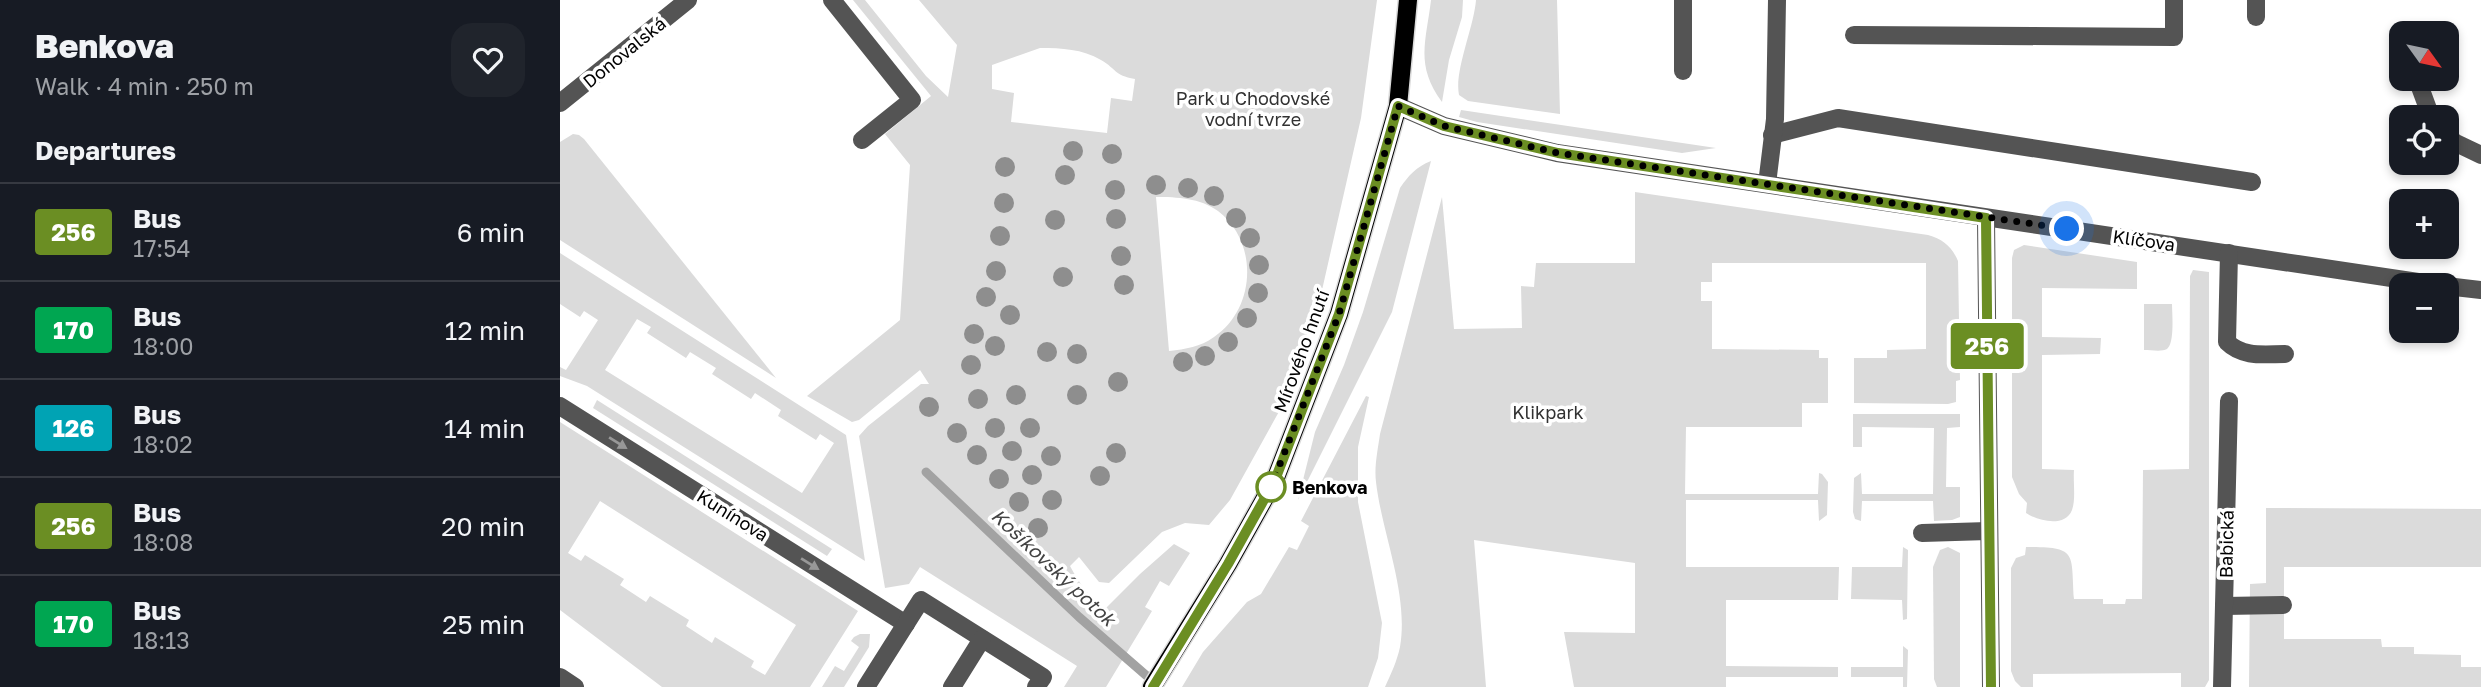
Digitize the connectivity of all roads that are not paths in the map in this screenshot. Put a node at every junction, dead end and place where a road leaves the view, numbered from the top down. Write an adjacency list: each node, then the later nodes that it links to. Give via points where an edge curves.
1 (688, 0): 9 (street, Donovalská)
2 (832, 0): 12 (street, via 912,100)
3 (1408, 0): 10 (main road, Mírového hnutí)
4 (1683, 0): 8 (street)
5 (1777, 0): 11 (street)
6 (2174, 0): 7 (street, via 2174,37)
7 (1854, 35)
8 (1683, 71)
9 (560, 103)
10 (1398, 106): 16 (street, Klíčova, via 1444,126 1558,153); 36 (main road, Mírového hnutí, via 1339,314 1275,480)
11 (1772, 135): 15 (street, via 1838,118); 16 (street)
12 (862, 140)
13 (2459, 144): 14 (street)
14 (2481, 155)
15 (2252, 182)
16 (1768, 184): 17 (street, Klíčova)
17 (1986, 218): 18 (street, Klíčova); 25 (street)
18 (2229, 253): 19 (street, Klíčova); 22 (street, via 2227,342 2245,353)
19 (2389, 277)
20 (2459, 287): 21 (street)
21 (2481, 290)
22 (2285, 354)
23 (2230, 401): 28 (street, Babická)
24 (560, 406): 29 (street, Kunínova, one-way to 29)
25 (1988, 531): 26 (street); 37 (street)
26 (1922, 533)
27 (2283, 605): 28 (street)
28 (2224, 606): 38 (street, Babická)
29 (906, 624): 30 (street, via 921,600); 33 (street)
30 (982, 639): 34 (street); 35 (street, via 1043,677)
31 (560, 677): 32 (street)
32 (575, 687)
33 (866, 687)
34 (952, 687)
35 (1036, 687)
36 (1153, 687)
37 (1991, 687)
38 (2222, 687)

